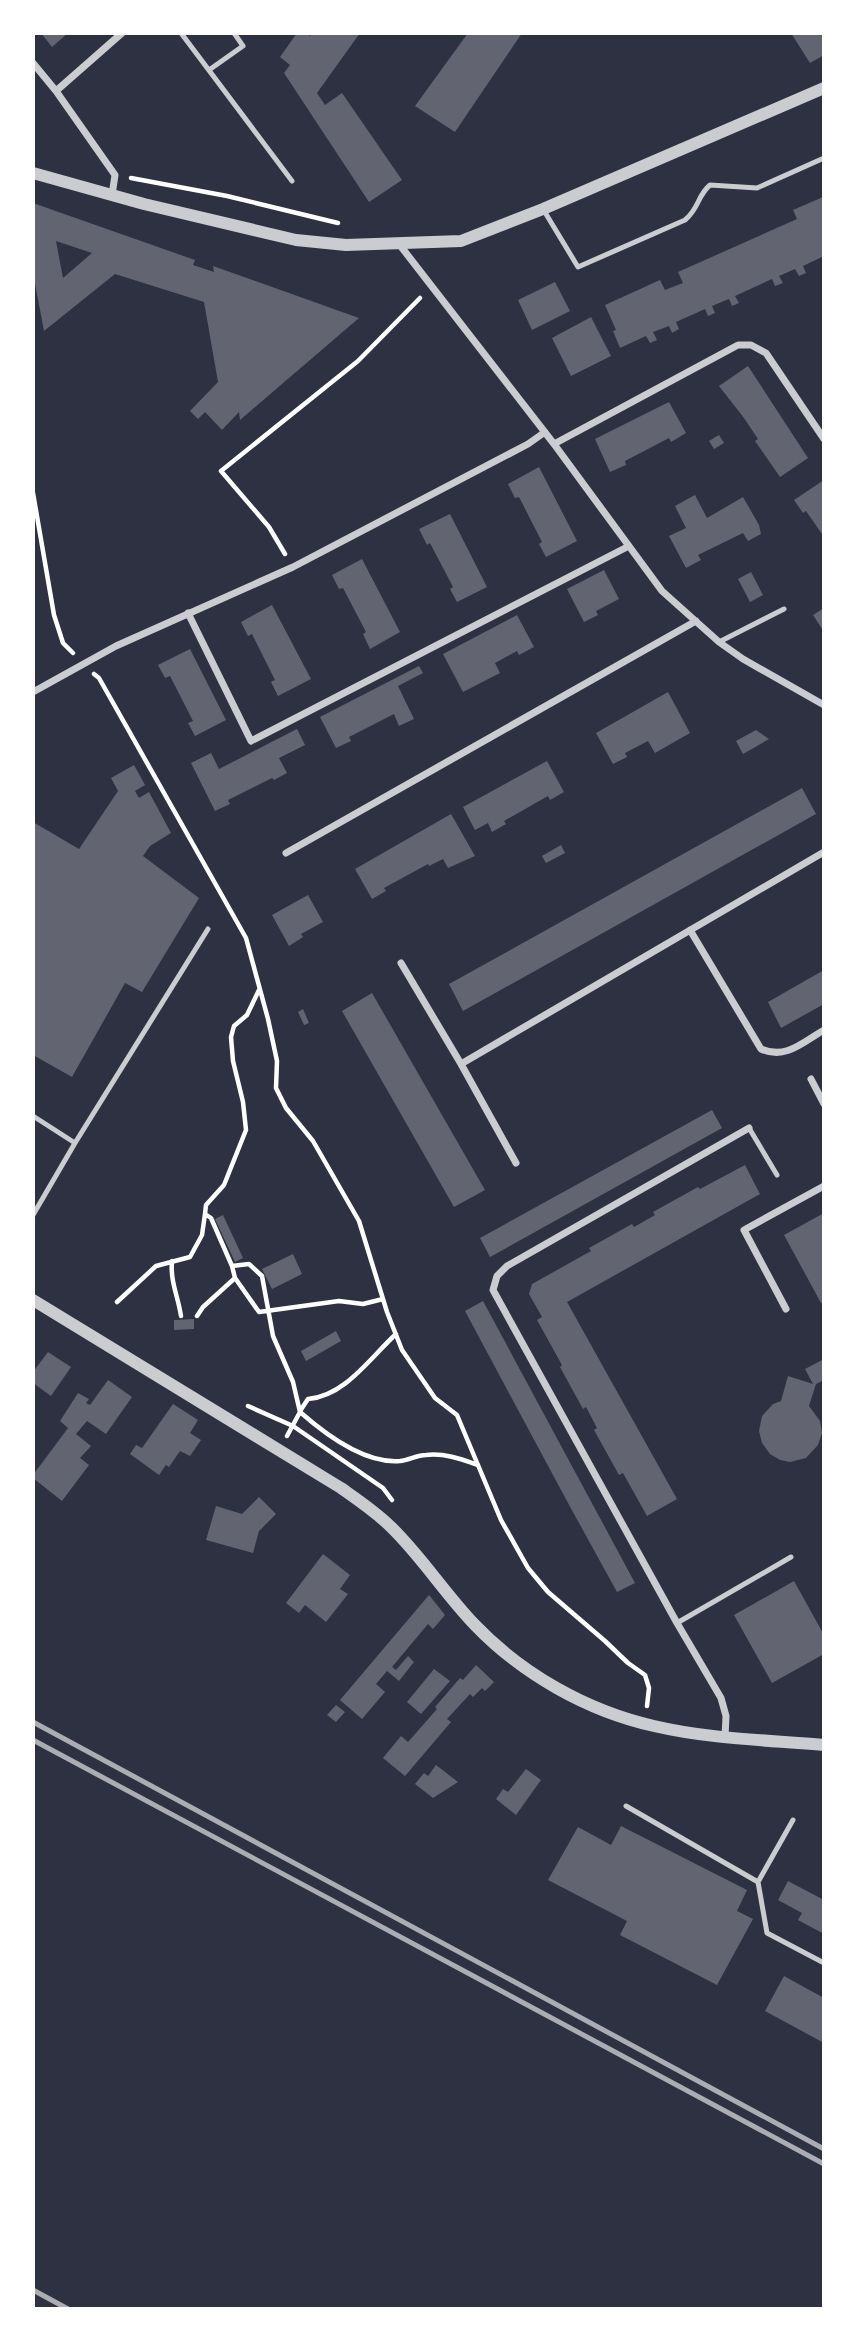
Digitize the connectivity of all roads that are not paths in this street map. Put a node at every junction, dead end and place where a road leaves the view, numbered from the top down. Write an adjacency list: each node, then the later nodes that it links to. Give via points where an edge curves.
1 (122, 33): 7 (street)
2 (181, 33): 5 (lane)
3 (234, 33): 5 (lane, via 243,46)
4 (33, 63): 7 (street)
5 (209, 70): 10 (lane)
6 (824, 88): 12 (street)
7 (56, 90): 11 (street, via 115,175)
8 (824, 158): 12 (lane, via 757,188 710,185 685,220 578,267)
9 (33, 173): 11 (street)
10 (292, 181)
11 (112, 195): 13 (street, via 296,240)
12 (543, 209): 13 (street, via 461,241)
13 (399, 244): 14 (street)
14 (545, 432): 16 (street); 19 (street, via 293,567)
15 (824, 439): 16 (street, via 766,353 751,345 738,345)
16 (554, 444): 17 (street)
17 (629, 545): 19 (street, via 251,741); 20 (street, via 662,591)
18 (784, 609): 21 (lane)
19 (188, 613): 22 (street)
20 (696, 621): 21 (street); 25 (street)
21 (719, 642): 23 (street)
22 (33, 692)
23 (824, 705)
24 (824, 852): 27 (street)
25 (286, 853)
26 (208, 929): 35 (lane)
27 (690, 930): 29 (street, via 761,1049 783,1054); 30 (street)
28 (401, 963): 30 (street)
29 (824, 1030)
30 (461, 1064): 36 (street)
31 (810, 1079): 32 (street)
32 (824, 1104)
33 (33, 1116): 35 (lane)
34 (749, 1128): 37 (lane); 43 (street, via 507,1266 497,1276 493,1290)
35 (75, 1143): 39 (lane)
36 (516, 1163)
37 (777, 1175)
38 (824, 1186): 41 (street, via 744,1230)
39 (33, 1215)
40 (33, 1300): 44 (street, via 341,1488 391,1528 475,1625 556,1688 603,1711 653,1726)
41 (786, 1308)
42 (791, 1557): 43 (lane)
43 (677, 1623): 44 (street, via 721,1698)
44 (725, 1737): 45 (street)
45 (824, 1745)
46 (626, 1806): 48 (lane)
47 (793, 1821): 48 (lane)
48 (758, 1882): 49 (lane, via 767,1933)
49 (824, 1963)

